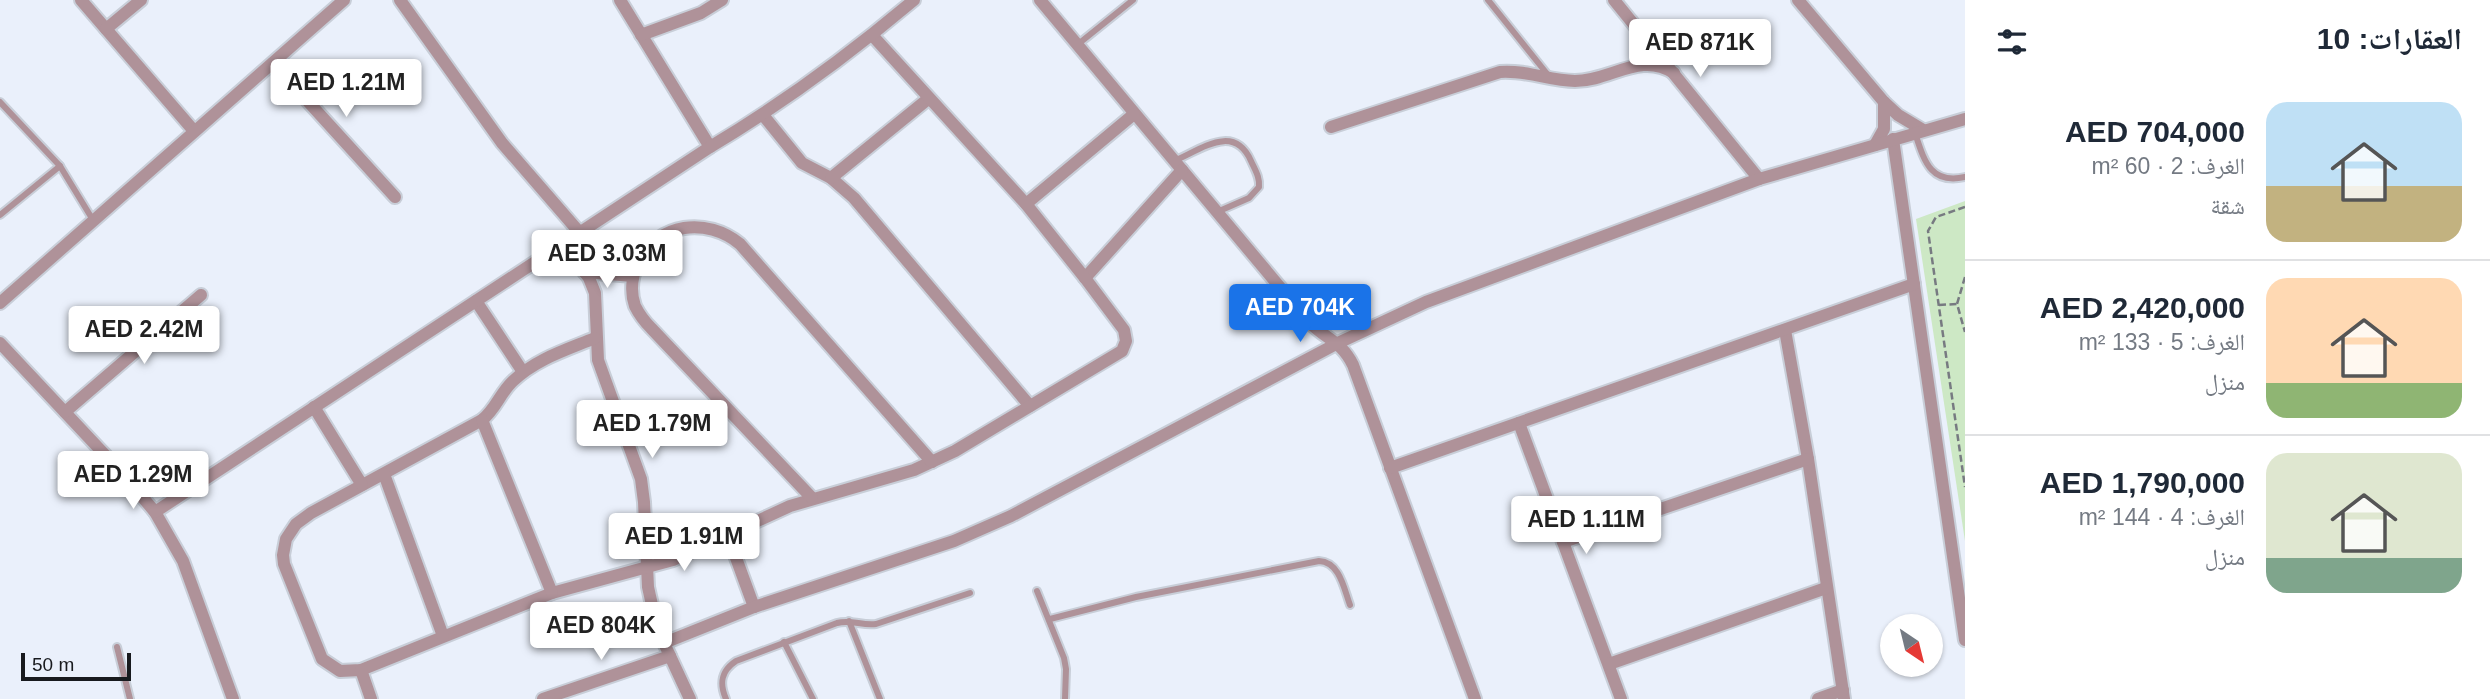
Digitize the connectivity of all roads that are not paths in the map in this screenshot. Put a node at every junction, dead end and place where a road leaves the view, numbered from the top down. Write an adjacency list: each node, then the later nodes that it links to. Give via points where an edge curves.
1 (81, 0): 13 (street)
2 (141, 0): 13 (street)
3 (344, 0): 17 (street)
4 (400, 0): 42 (street, via 502,143)
5 (620, 0): 14 (street)
6 (722, 0): 14 (street, via 701,13)
7 (914, 0): 15 (street)
8 (1040, 0): 16 (street)
9 (1133, 0): 16 (lane)
10 (1488, 0): 19 (lane)
11 (1614, 0): 18 (street)
12 (1798, 0): 22 (street)
13 (106, 29): 27 (street)
14 (641, 35): 31 (street)
15 (872, 35): 20 (street); 24 (street)
16 (1077, 45): 23 (street)
17 (272, 63): 27 (street); 37 (street)
18 (1674, 73): 19 (street, via 1645,64 1585,81); 36 (street)
19 (1550, 77): 26 (street, via 1513,71 1488,75)
20 (928, 99): 35 (street); 38 (street)
21 (0, 102): 33 (lane)
22 (1884, 102): 28 (street); 30 (street, via 1884,129)
23 (1134, 114): 32 (street); 38 (street)
24 (763, 115): 31 (street); 35 (street, via 796,157)
25 (1965, 120): 28 (street)
26 (1331, 127)
27 (194, 131): 41 (street)
28 (1919, 132): 29 (street); 34 (lane, via 1923,158 1933,171 1947,178)
29 (1894, 139): 30 (street); 47 (street)
30 (1875, 145): 36 (street)
31 (710, 147): 42 (street)
32 (1178, 165): 39 (street); 39 (lane, via 1223,141 1244,147 1259,177 1259,187 1249,198); 46 (street)
33 (60, 166): 40 (lane); 41 (lane)
34 (1965, 177)
35 (831, 178): 56 (street, via 854,198)
36 (1759, 180): 53 (street, via 1426,302)
37 (395, 197)
38 (1026, 204): 46 (street)
39 (1217, 212): 53 (street, via 1310,322)
40 (0, 215)
41 (93, 220): 50 (street)
42 (580, 233): 43 (street)
43 (564, 244): 44 (street); 49 (street)
44 (584, 272): 45 (street); 52 (street, via 596,301)
45 (633, 276): 62 (street, via 646,250 674,230 709,227 730,237); 66 (street, via 635,306 645,321)
46 (1085, 278): 56 (street, via 1122,325 1125,346)
47 (1914, 284): 51 (street); 80 (street)
48 (201, 295): 58 (street)
49 (476, 301): 55 (street); 57 (street)
50 (0, 303)
51 (1785, 330): 60 (street); 61 (street)
52 (595, 338): 55 (street); 70 (street, via 601,371 640,479)
53 (1338, 342): 63 (street, via 1353,365); 76 (street, via 1011,516 954,541)
54 (0, 343): 58 (street)
55 (523, 373): 59 (street)
56 (1030, 406): 62 (street)
57 (314, 407): 65 (street); 67 (street)
58 (65, 412): 67 (street)
59 (482, 420): 64 (street); 73 (street)
60 (1519, 423): 63 (street); 69 (street)
61 (1808, 459): 69 (street); 71 (street)
62 (932, 463): 66 (street, via 888,480)
63 (1390, 468): 97 (street)
64 (384, 474): 65 (street); 79 (street)
65 (362, 485): 86 (street, via 296,524 286,538 283,555 322,659 340,671)
66 (812, 498): 68 (street)
67 (155, 512): 89 (street, via 183,561)
68 (728, 536): 70 (street); 76 (street)
69 (1563, 542): 85 (street)
70 (647, 568): 73 (street); 82 (street)
71 (1826, 588): 85 (street); 87 (street)
72 (1037, 591): 77 (lane)
73 (552, 593): 79 (street)
74 (970, 593): 78 (lane, via 876,624)
75 (1350, 606): 77 (lane, via 1335,568 1319,561)
76 (754, 607): 82 (street)
77 (1050, 619): 96 (lane, via 1064,658)
78 (849, 621): 81 (lane); 95 (lane)
79 (443, 636): 86 (street)
80 (1965, 640)
81 (784, 642): 93 (lane, via 731,664 721,684); 94 (lane)
82 (663, 643): 84 (street)
83 (117, 647): 88 (lane)
84 (670, 656): 91 (street); 92 (street)
85 (1609, 664): 98 (street)
86 (361, 670): 90 (street)
87 (1843, 694): 99 (street)
88 (130, 699)
89 (233, 699)
90 (371, 699)
91 (543, 699)
92 (690, 699)
93 (726, 699)
94 (813, 699)
95 (880, 699)
96 (1065, 699)
97 (1475, 699)
98 (1622, 699)
99 (1818, 699)

